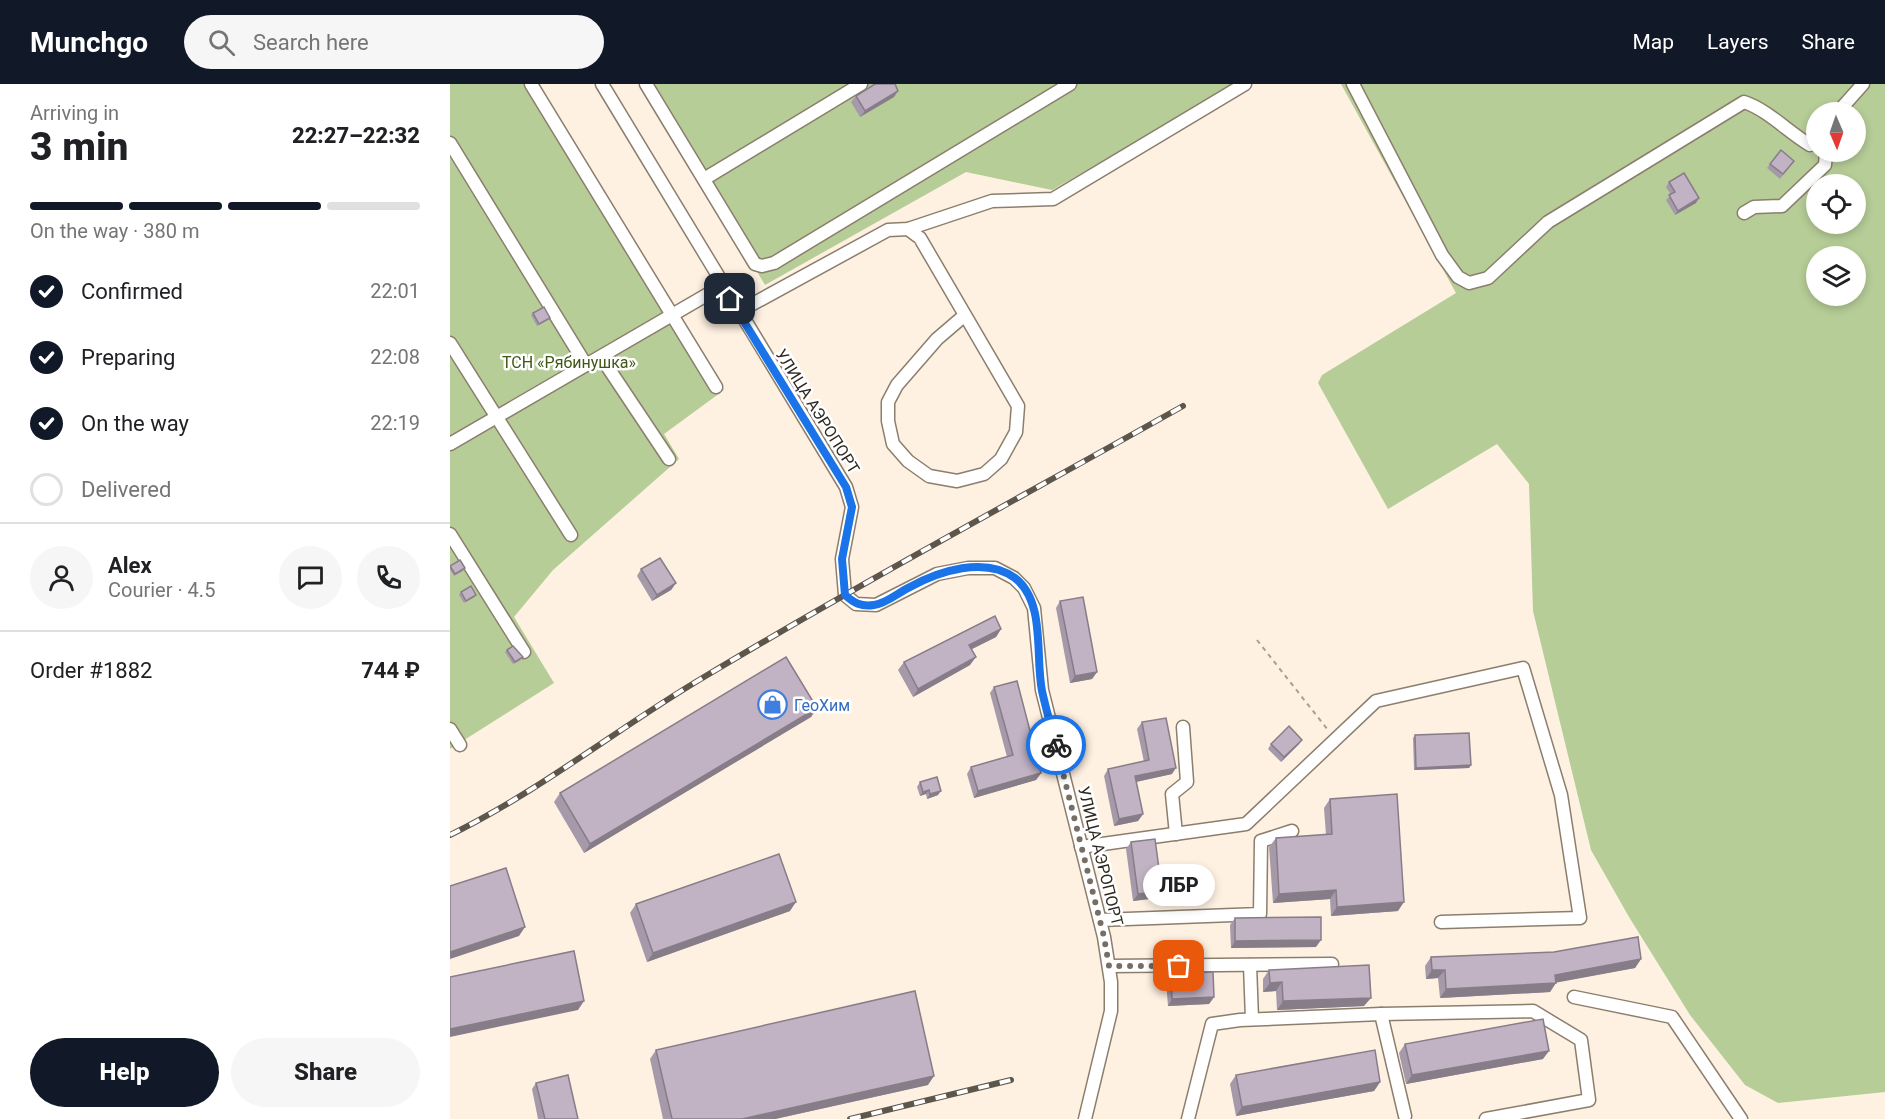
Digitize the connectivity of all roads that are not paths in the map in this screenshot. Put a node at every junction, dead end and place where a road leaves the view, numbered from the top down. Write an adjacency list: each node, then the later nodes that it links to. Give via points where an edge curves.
1 (531, 84): 18 (street)
2 (602, 84): 16 (street, УЛИЦА АЭРОПОРТ)
3 (861, 84): 13 (street)
4 (1070, 84): 13 (street, via 774,263 755,264)
5 (1245, 84): 15 (street, via 1053,199 992,201)
6 (1353, 84): 11 (street, via 1442,255 1458,277 1469,283 1488,278 1548,222 1744,102)
7 (1863, 84): 9 (street)
8 (651, 86): 13 (street)
9 (1847, 102)
10 (450, 143): 22 (street)
11 (1806, 143)
12 (1825, 162): 14 (street, via 1782,206 1754,207)
13 (704, 179)
14 (1744, 213)
15 (908, 229): 17 (street, via 888,230); 19 (street, via 920,238)
16 (722, 286): 17 (street, УЛИЦА АЭРОПОРТ); 18 (street)
17 (738, 312): 35 (street, УЛИЦА АЭРОПОРТ, via 846,487 852,507 842,559 845,595 856,604 876,605 937,574 968,568 995,568 1024,588 1034,608 1042,690)
18 (673, 315): 21 (street); 23 (street)
19 (964, 315): 19 (street, via 903,378 888,402 893,444 929,476 957,481 984,474 1001,459 1016,432 1018,406)
20 (450, 343): 24 (street)
21 (601, 357): 22 (street); 26 (street)
22 (586, 365): 24 (street)
23 (716, 387)
24 (496, 418): 25 (street); 28 (street)
25 (450, 444)
26 (669, 459)
27 (450, 534): 29 (street)
28 (571, 535)
29 (524, 652)
30 (1183, 727): 34 (street, via 1187,782 1172,794)
31 (450, 729): 32 (street)
32 (460, 745)
33 (1292, 831): 36 (street, via 1261,841 1260,914)
34 (1176, 834): 35 (street); 37 (street, via 1246,824 1376,700 1523,668 1561,795 1580,918)
35 (1082, 847): 36 (street, УЛИЦА АЭРОПОРТ)
36 (1100, 920): 40 (street, УЛИЦА АЭРОПОРТ)
37 (1441, 922)
38 (1332, 964): 39 (street)
39 (1250, 965): 40 (street); 43 (street)
40 (1109, 966): 45 (street, УЛИЦА АЭРОПОРТ, via 1111,1011)
41 (1574, 997): 48 (street, via 1672,1017)
42 (1381, 1014): 43 (street); 44 (street); 47 (street, via 1533,1011 1581,1040 1589,1100)
43 (1252, 1019): 46 (street, via 1212,1024)
44 (1405, 1116)
45 (1084, 1119)
46 (1188, 1119)
47 (1486, 1119)
48 (1741, 1119)

